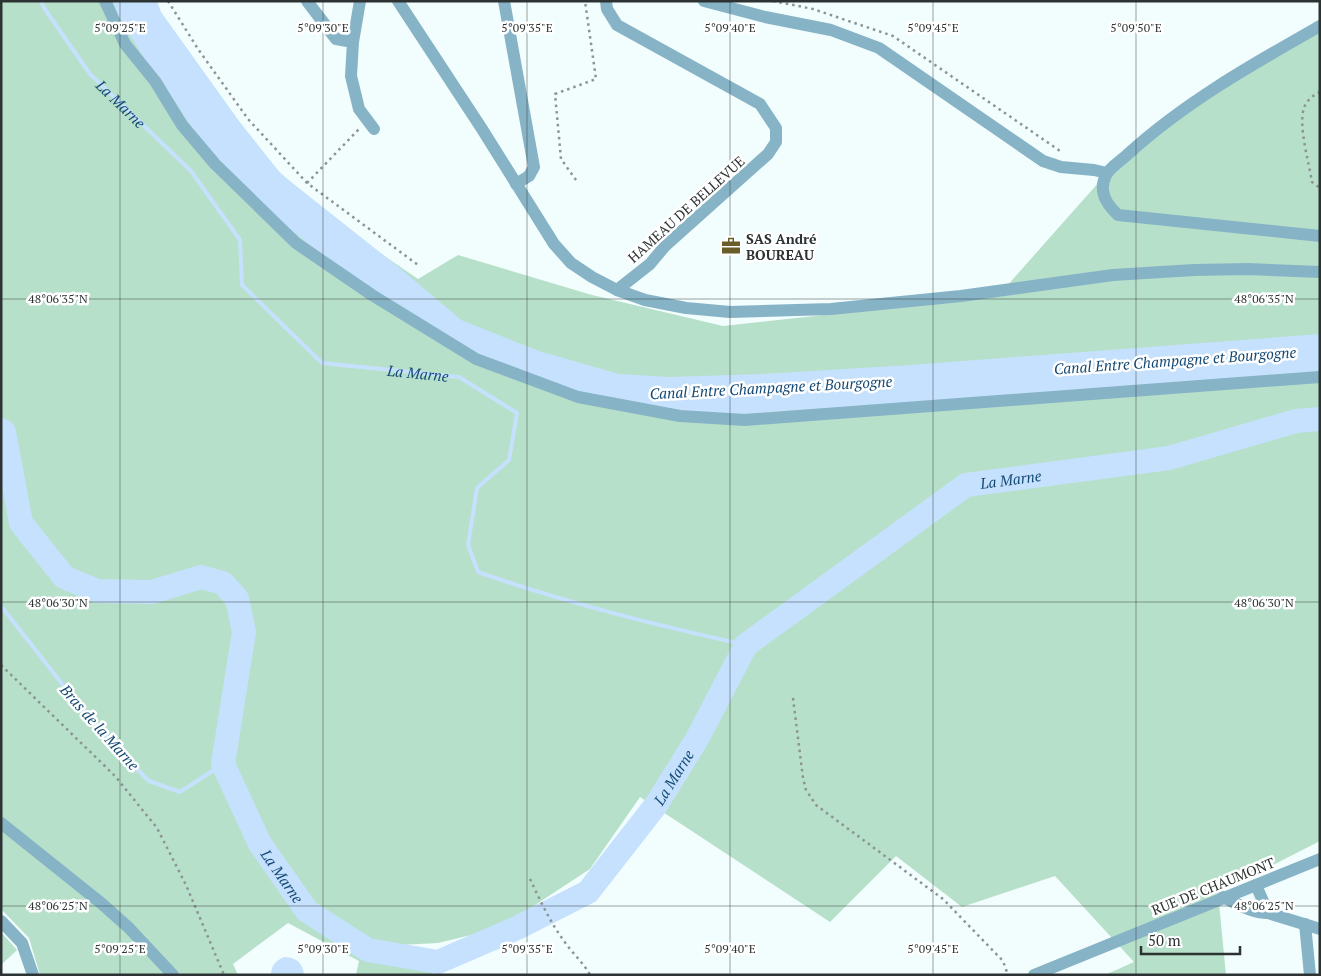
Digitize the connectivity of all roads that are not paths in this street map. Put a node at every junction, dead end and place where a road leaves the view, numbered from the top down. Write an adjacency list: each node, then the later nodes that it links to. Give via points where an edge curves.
1 (105, 1): 16 (street, via 125,44 155,80 182,125 215,164 296,243 372,295 476,359 578,396 680,416 745,420)
2 (308, 1): 9 (street, via 336,39)
3 (360, 1): 9 (street)
4 (398, 1): 12 (street)
5 (504, 1): 12 (street, via 534,167 529,176)
6 (606, 1): 15 (street, HAMEAU DE BELLEVUE, via 617,25 760,104 776,128 776,142 768,154 665,246 650,264)
7 (704, 1): 11 (street, via 831,30 879,48 1043,161 1061,167)
8 (1320, 26): 11 (street, via 1212,90 1143,141)
9 (353, 42): 10 (street, via 351,76 359,109)
10 (371, 124)
11 (1107, 173): 13 (street, via 1103,194 1118,215)
12 (516, 184): 15 (street, via 554,244 572,264)
13 (1320, 236)
14 (1320, 272): 15 (street, via 1248,269 1113,275 961,296 776,311 730,312 686,308 645,300)
15 (617, 290)
16 (1320, 377)
17 (1, 823): 26 (street, via 101,903)
18 (1320, 859): 19 (street, RUE DE CHAUMONT)
19 (1256, 885): 20 (street, RUE DE CHAUMONT); 21 (street)
20 (1223, 898): 21 (street, via 1245,908); 27 (street, RUE DE CHAUMONT)
21 (1268, 912): 23 (street)
22 (1, 920): 25 (street, via 22,943)
23 (1305, 924): 24 (street); 28 (street)
24 (1320, 929)
25 (33, 975)
26 (173, 975)
27 (1034, 975)
28 (1310, 975)

